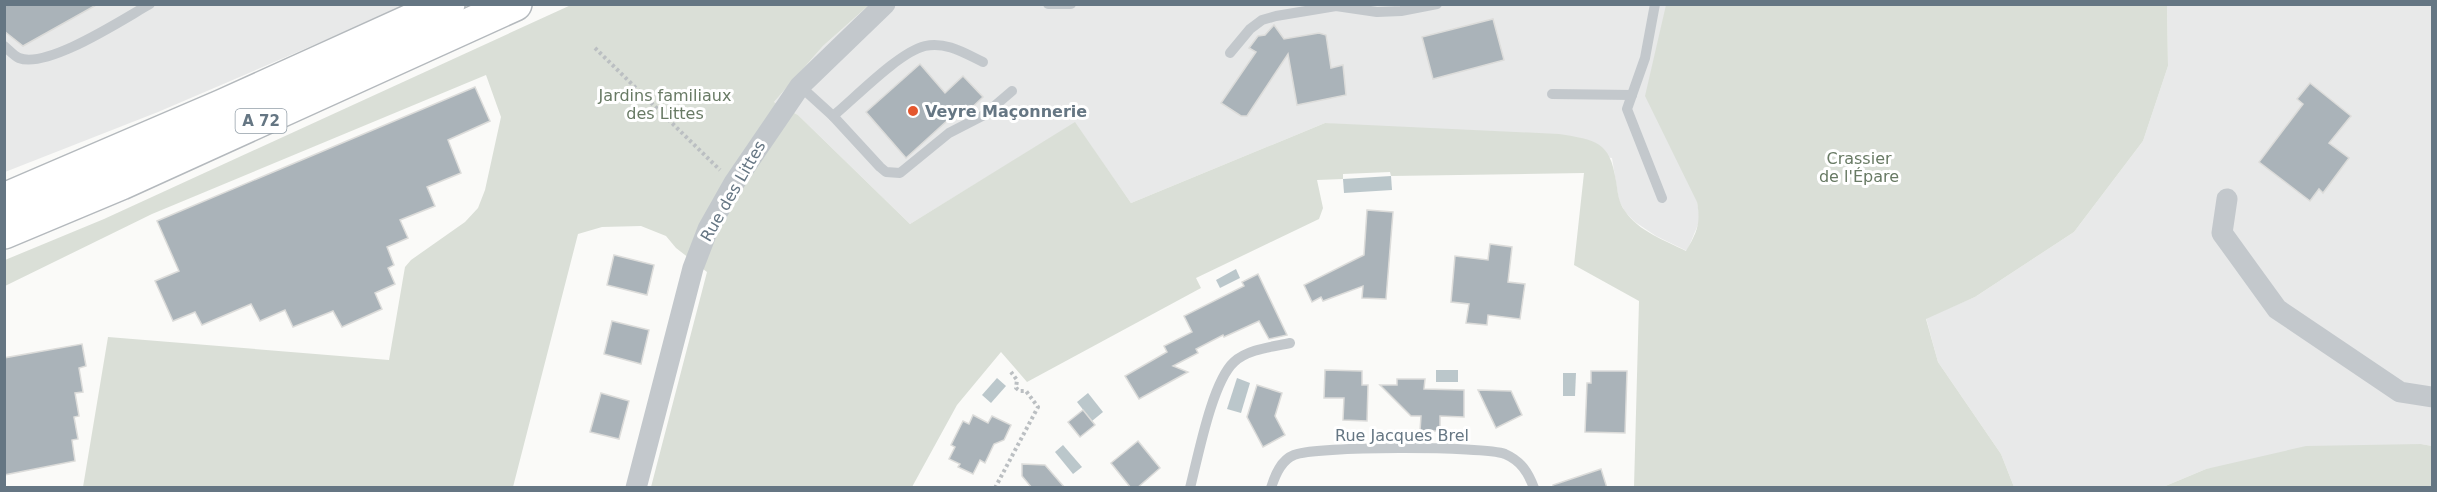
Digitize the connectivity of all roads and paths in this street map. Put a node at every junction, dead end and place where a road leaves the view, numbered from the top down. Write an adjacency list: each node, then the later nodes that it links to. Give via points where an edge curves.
1 (150, 4): 9 (lane, via 59,54 37,60 19,58)
2 (448, 4): 21 (highway, A 72)
3 (515, 4): 22 (highway, A 72, via 132,179)
4 (885, 4): 13 (street, Rue des Littes)
5 (1048, 4): 6 (lane)
6 (1071, 4)
7 (1437, 4): 11 (lane, via 1377,12 1336,6 1276,16 1250,29)
8 (1655, 4): 16 (lane, via 1645,58)
9 (4, 46)
10 (595, 48): 18 (path)
11 (1230, 53)
12 (983, 62): 17 (lane, via 957,49 927,45 909,52)
13 (800, 86): 17 (lane); 18 (street, Rue des Littes)
14 (1012, 91): 17 (lane, via 984,115 949,133 907,168 893,174 880,167)
15 (1552, 94): 16 (lane)
16 (1632, 95): 19 (lane, via 1628,109)
17 (833, 116)
18 (734, 183): 26 (street, Rue des Littes, via 708,229 693,268)
19 (1662, 198)
20 (2228, 199): 25 (street, via 2222,233 2277,309 2400,392)
21 (4, 200)
22 (4, 232)
23 (1290, 343): 28 (lane, via 1243,356 1225,374)
24 (1011, 372): 27 (path, via 1017,380 1016,388 1026,392 1038,407)
25 (2433, 397)
26 (636, 488)
27 (995, 488)
28 (1190, 488)
29 (1271, 488): 30 (lane, Rue Jacques Brel, via 1283,463 1296,454 1346,449 1497,452 1523,466)
30 (1534, 488)

